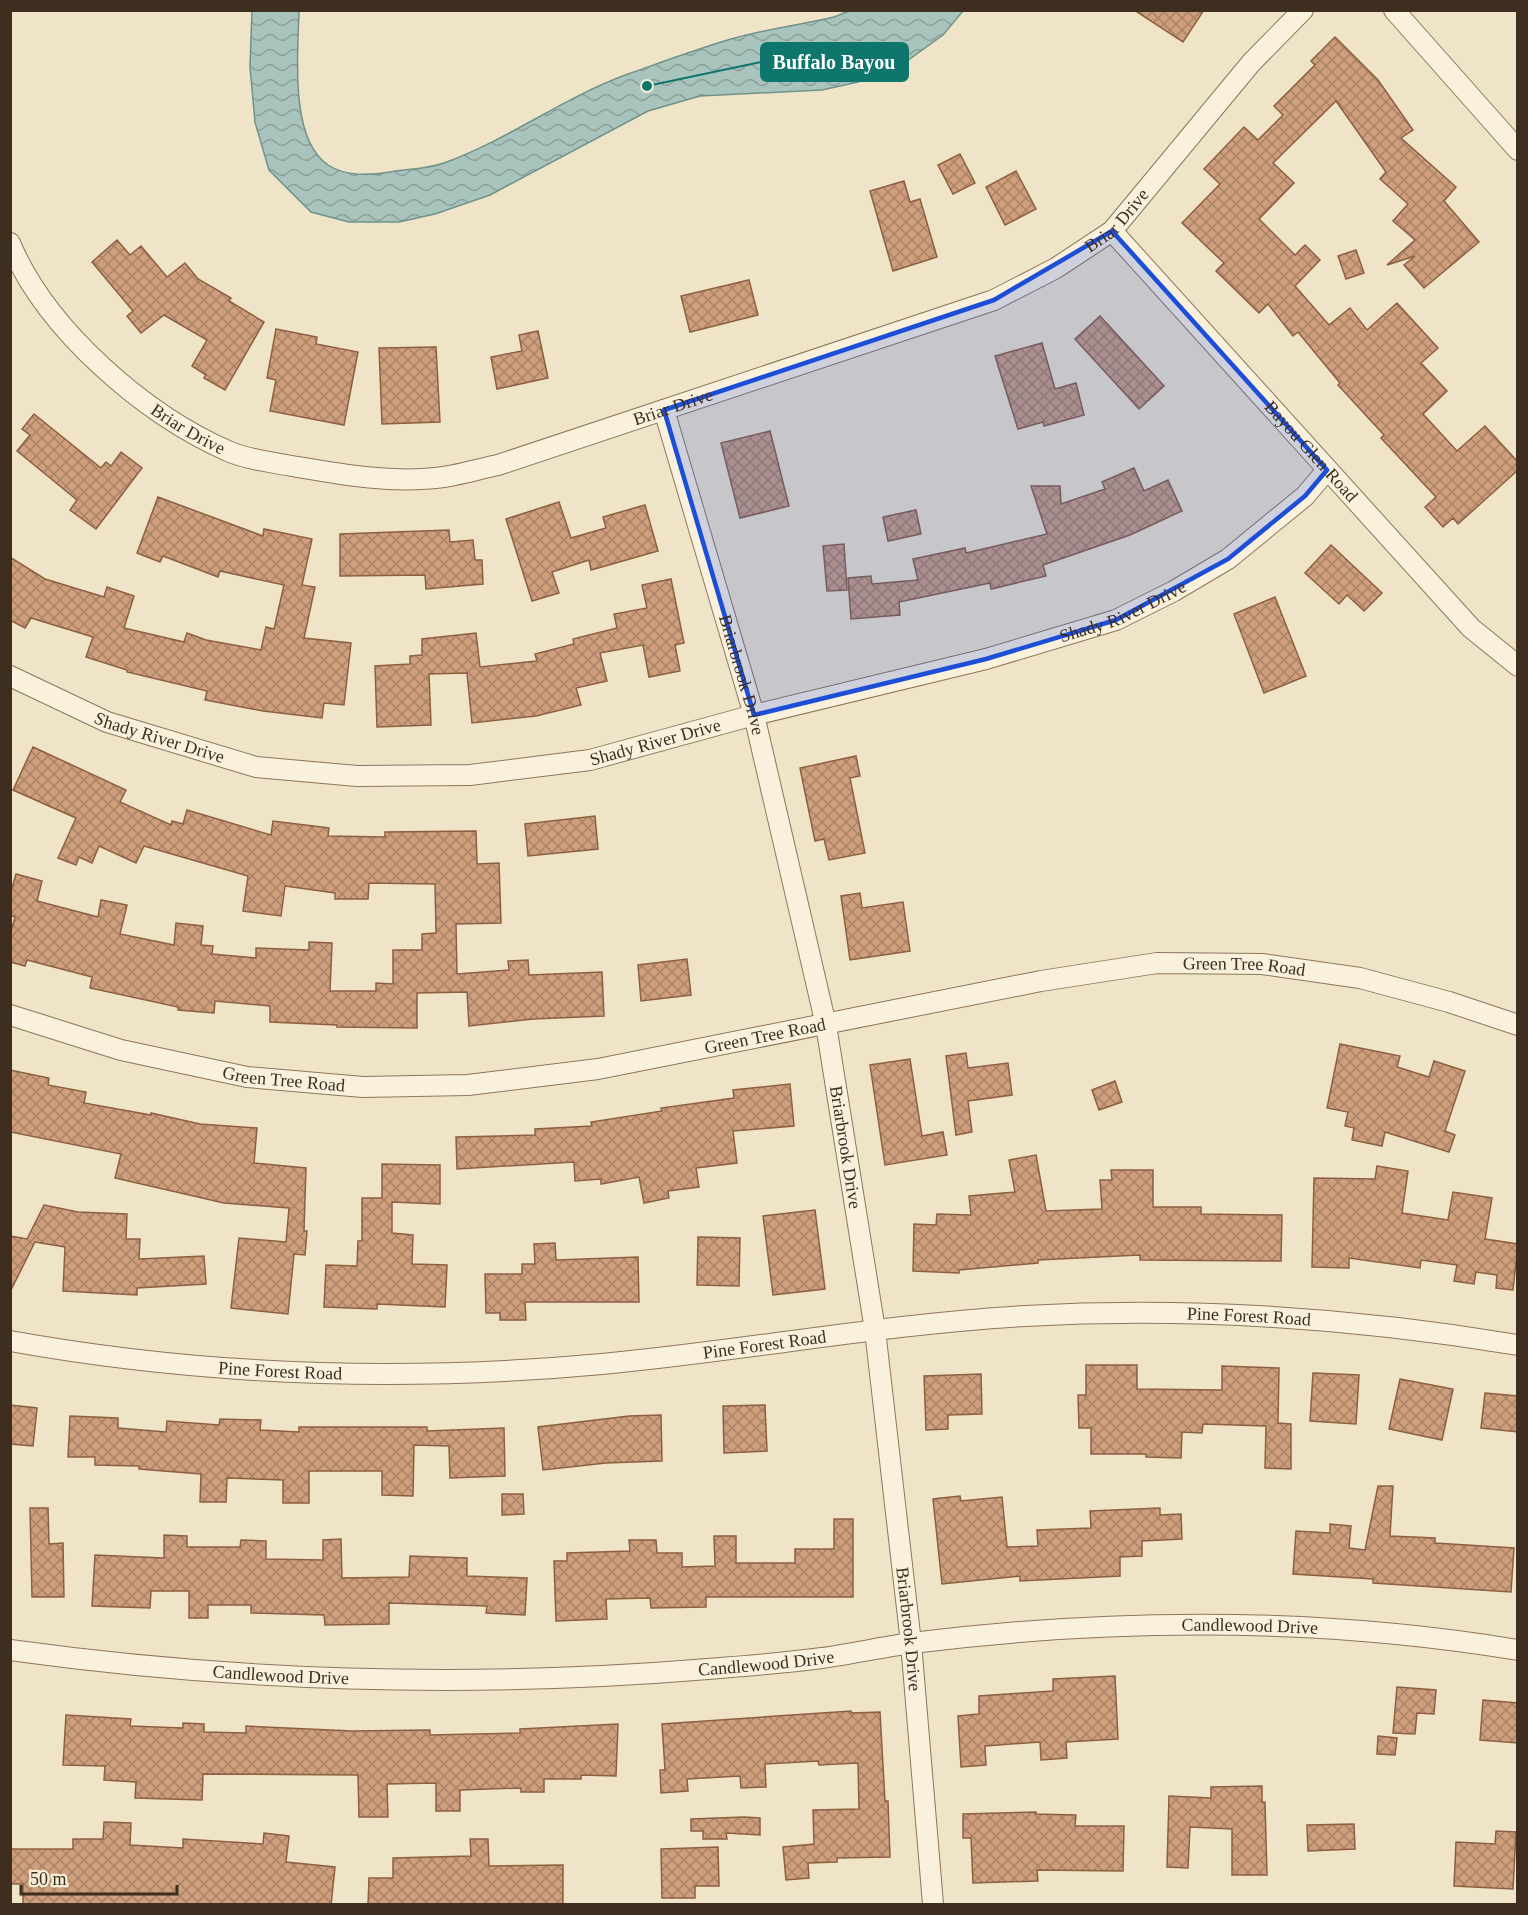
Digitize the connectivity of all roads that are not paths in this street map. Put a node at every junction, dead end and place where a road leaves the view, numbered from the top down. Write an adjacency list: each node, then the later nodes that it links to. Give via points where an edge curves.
1 (1303, 10): 4 (street, Briar Drive, via 1251,63)
2 (1394, 10): 3 (street)
3 (1518, 150)
4 (1112, 231): 6 (street, Briar Drive, via 1056,268 994,300); 7 (street, Bayou Glen Road)
5 (10, 243): 6 (street, Briar Drive, via 48,307 86,354 136,395 231,452 358,478 436,478 498,465)
6 (664, 410): 10 (street, Briarbrook Drive)
7 (1327, 470): 8 (street, Bayou Glen Road, via 1471,628); 10 (street, Shady River Drive, via 1305,496 1228,559 1116,620 986,659)
8 (1518, 666)
9 (10, 676): 10 (street, Shady River Drive, via 107,722 181,746 256,767 357,776 470,775 590,760)
10 (754, 715): 12 (street, Briarbrook Drive)
11 (10, 1015): 12 (street, Green Tree Road, via 121,1050 247,1077 363,1087 468,1085 598,1069)
12 (826, 1024): 13 (street, Green Tree Road, via 1041,981 1169,963 1262,964 1360,978); 14 (street, Briarbrook Drive)
13 (1518, 1025)
14 (875, 1330): 15 (street, Pine Forest Road, via 710,1353 431,1375 220,1367); 16 (street, Pine Forest Road, via 1025,1316 1144,1314 1310,1319); 17 (street, Briarbrook Drive)
15 (10, 1341)
16 (1518, 1345)
17 (911, 1643): 18 (street, Candlewood Drive, via 823,1658 706,1669 415,1680 230,1672); 19 (street, Candlewood Drive, via 1195,1623 1309,1626 1449,1639); 20 (street, Briarbrook Drive)
18 (10, 1650)
19 (1518, 1650)
20 (933, 1905)

